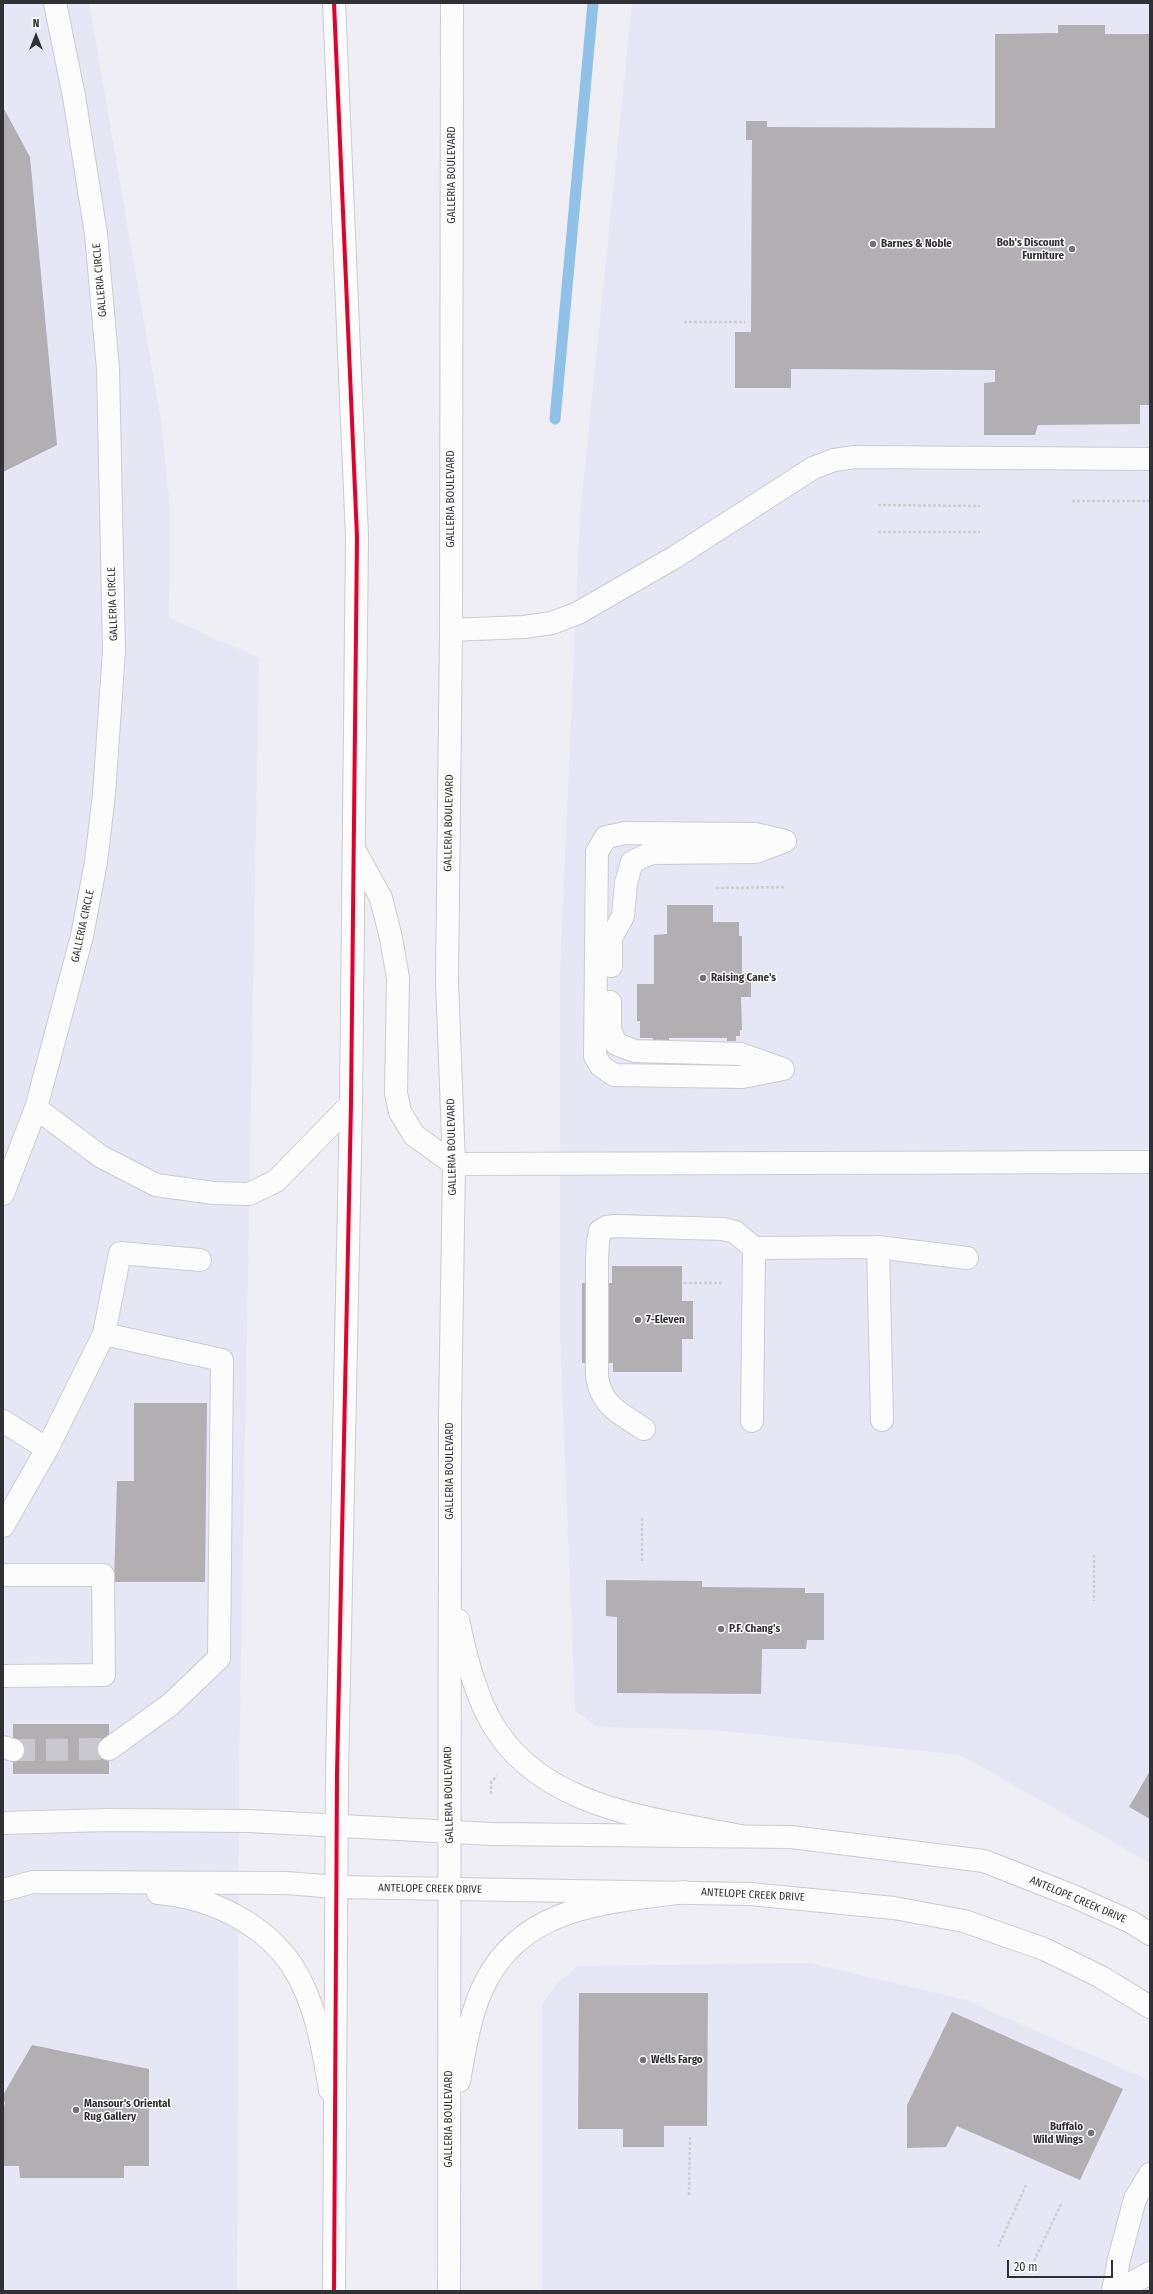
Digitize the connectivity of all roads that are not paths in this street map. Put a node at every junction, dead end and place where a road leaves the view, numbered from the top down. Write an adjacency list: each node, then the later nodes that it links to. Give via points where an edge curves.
1 (55, 3): 9 (main road, GALLERIA CIRCLE, via 76,112 99,266 108,369 114,651 110,728 96,862 82,936)
2 (334, 3): 6 (main road, via 357,537)
3 (452, 3): 5 (main road, GALLERIA BOULEVARD)
4 (1150, 459): 5 (main road, via 855,457 834,460 813,468 675,557 578,612 552,623 524,627)
5 (451, 630): 11 (main road, GALLERIA BOULEVARD, via 447,980)
6 (354, 850): 8 (main road); 11 (main road, via 382,898 391,938 398,978 396,1093 400,1112 414,1135)
7 (783, 1069): 7 (main road, via 742,1077 614,1075 601,1066 595,1056 597,852 606,837 625,833 755,834 785,841 756,852 651,853 632,862 626,883 623,916 612,938 610,1029 616,1044 635,1051 740,1054)
8 (351, 1104): 9 (main road, via 276,1181 249,1194 156,1185 100,1156); 29 (main road)
9 (36, 1108): 12 (main road, GALLERIA CIRCLE)
10 (1150, 1162): 11 (main road)
11 (454, 1164): 24 (main road, GALLERIA BOULEVARD)
12 (3, 1194)
13 (878, 1247): 14 (main road); 15 (main road); 18 (main road)
14 (754, 1248): 20 (main road); 21 (main road, via 736,1232 723,1229 615,1226 600,1231 597,1260 599,1389 602,1398 610,1406)
15 (967, 1258)
16 (200, 1260): 17 (main road, via 120,1253)
17 (104, 1334): 22 (main road); 27 (main road, via 222,1360 219,1658 171,1704)
18 (882, 1420)
19 (3, 1421): 22 (main road)
20 (752, 1421)
21 (644, 1429)
22 (47, 1449): 23 (main road)
23 (3, 1526)
24 (450, 1570): 30 (main road, GALLERIA BOULEVARD); 31 (main road, via 466,1658 479,1694 488,1716 501,1737 526,1764 557,1786 615,1810)
25 (3, 1575): 26 (main road, via 103,1575 104,1675)
26 (3, 1676)
27 (110, 1749)
28 (3, 1823): 29 (main road, ANTELOPE CREEK DRIVE, via 123,1820 249,1821)
29 (336, 1826): 30 (main road, ANTELOPE CREEK DRIVE); 33 (main road)
30 (449, 1831): 31 (main road, ANTELOPE CREEK DRIVE, via 509,1835); 35 (main road, GALLERIA BOULEVARD)
31 (740, 1836): 37 (main road, ANTELOPE CREEK DRIVE, via 791,1837 984,1861 1073,1896 1131,1922)
32 (33, 1882): 33 (main road, ANTELOPE CREEK DRIVE, via 286,1883); 34 (main road); 41 (main road, via 164,1893 200,1901 232,1913 246,1922 276,1947 301,1982 317,2026)
33 (336, 1887): 35 (main road, ANTELOPE CREEK DRIVE); 41 (main road)
34 (3, 1890)
35 (450, 1890): 36 (main road, ANTELOPE CREEK DRIVE); 42 (main road, GALLERIA BOULEVARD)
36 (684, 1892): 38 (main road, ANTELOPE CREEK DRIVE, via 826,1900 894,1908 964,1922 1044,1949); 42 (main road, via 582,1909 547,1920 522,1936 497,1964 486,1981 478,2001 469,2030)
37 (1150, 1934)
38 (1102, 1977): 39 (main road); 40 (main road, ANTELOPE CREEK DRIVE)
39 (1150, 1993)
40 (1150, 2006)
41 (334, 2115): 45 (main road)
42 (448, 2139): 46 (main road, GALLERIA BOULEVARD)
43 (1150, 2174): 47 (main road, via 1135,2199 1118,2259)
44 (1150, 2272): 48 (main road)
45 (334, 2291)
46 (449, 2291)
47 (1113, 2291)
48 (1117, 2291)

